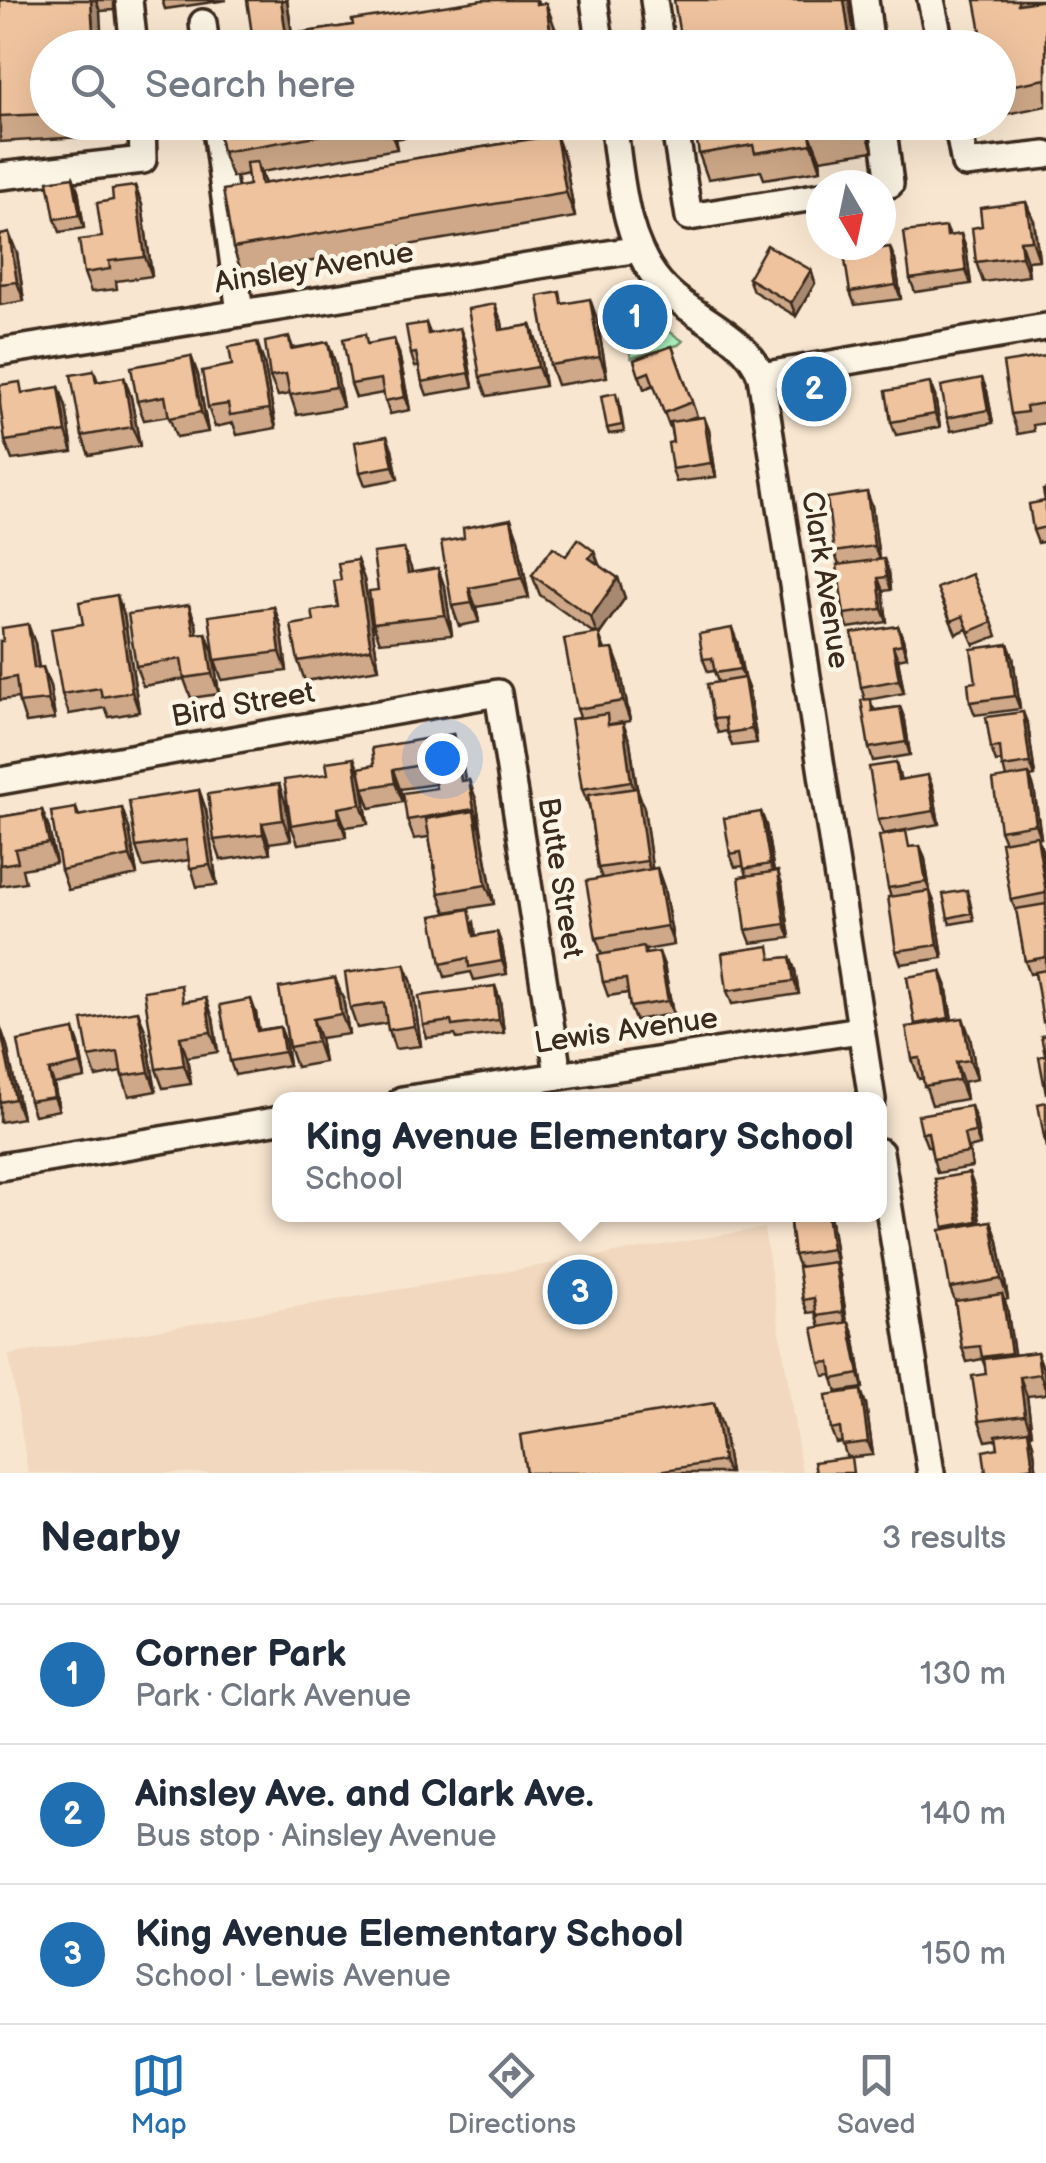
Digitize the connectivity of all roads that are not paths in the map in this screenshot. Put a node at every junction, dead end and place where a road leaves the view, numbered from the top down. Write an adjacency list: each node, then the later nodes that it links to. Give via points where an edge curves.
1 (129, 0): 6 (street)
2 (594, 0): 7 (street)
3 (654, 0): 8 (street)
4 (865, 0): 9 (street)
5 (932, 0): 10 (street)
6 (132, 30)
7 (598, 30)
8 (659, 30)
9 (869, 30)
10 (938, 30)
11 (142, 140): 19 (street, via 143,160)
12 (218, 140): 22 (street)
13 (616, 140): 21 (street)
14 (677, 140): 20 (street, via 689,218)
15 (884, 140): 18 (street)
16 (960, 140): 17 (street, via 965,164)
17 (1046, 155)
18 (888, 170)
19 (0, 176)
20 (806, 198)
21 (639, 248): 22 (street, Ainsley Avenue); 25 (street, via 662,285 750,354)
22 (240, 313): 24 (street, Ainsley Avenue)
23 (1046, 328): 25 (street)
24 (0, 352)
25 (761, 376): 28 (street, Clark Avenue)
26 (498, 693): 27 (street, Bird Street); 29 (street, Butte Street)
27 (0, 781)
28 (860, 1030): 29 (street, Lewis Avenue); 31 (street, Clark Avenue)
29 (558, 1074): 30 (street, Lewis Avenue)
30 (450, 1092)
31 (871, 1092)
32 (272, 1121): 33 (street)
33 (0, 1167)
34 (887, 1196): 35 (street)
35 (931, 1473)

